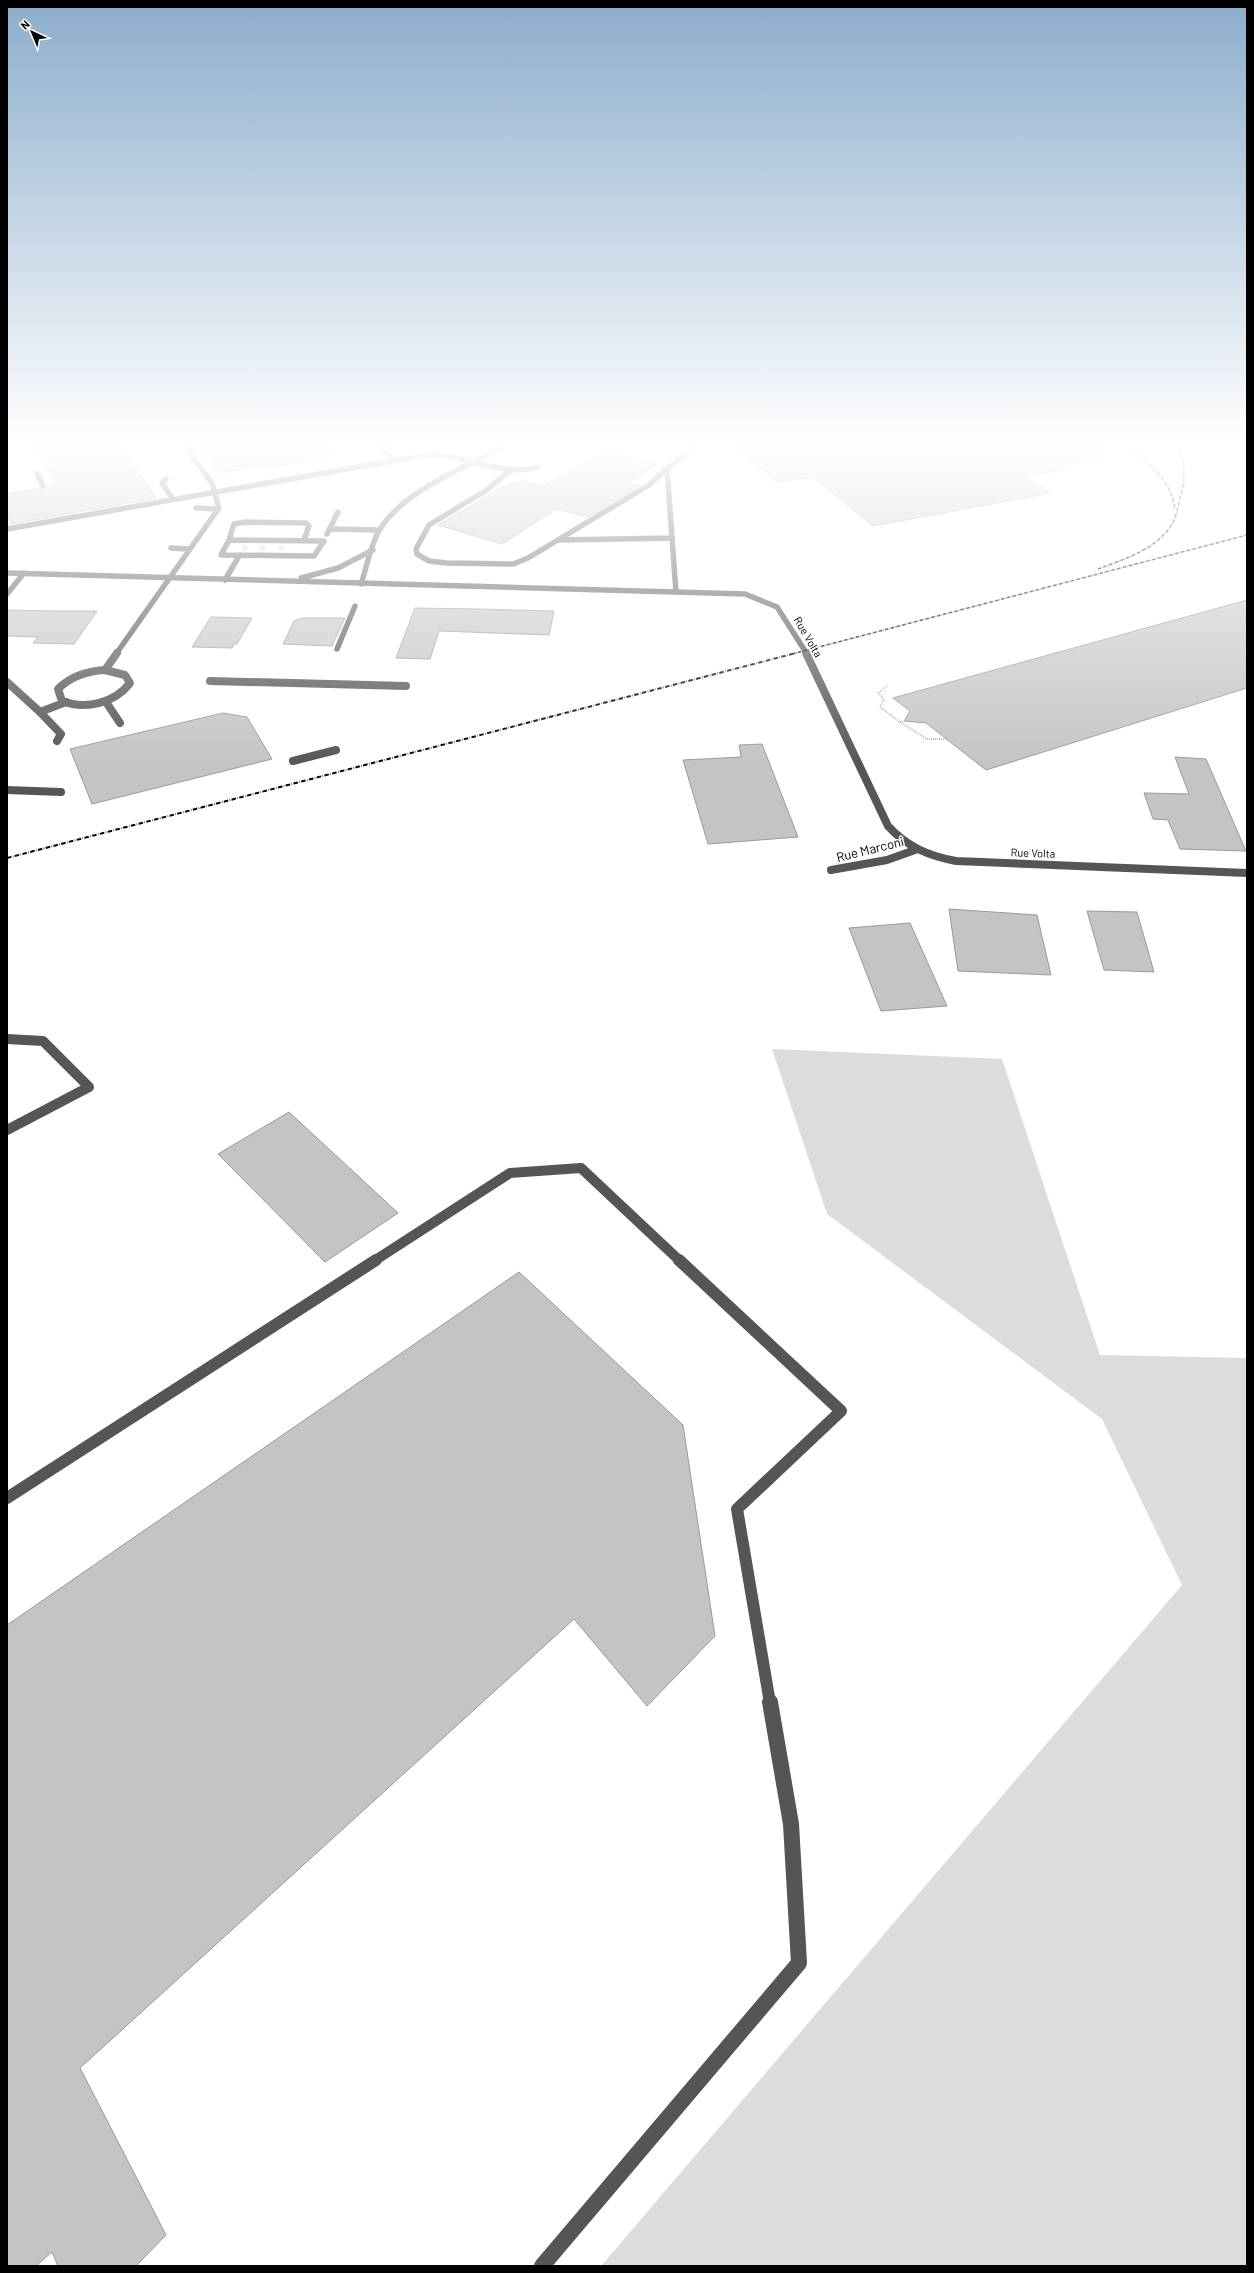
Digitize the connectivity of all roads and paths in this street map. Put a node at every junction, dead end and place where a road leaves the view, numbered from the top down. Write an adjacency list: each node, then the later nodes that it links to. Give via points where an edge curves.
1 (185, 554): 12 (street)
2 (240, 554): 13 (street)
3 (306, 554): 4 (street)
4 (315, 554)
5 (367, 554): 14 (street, via 343,566)
6 (372, 554): 15 (street)
7 (416, 554): 8 (street, via 429,561 513,564)
8 (535, 554)
9 (673, 554): 16 (street)
10 (7, 573): 11 (street, Rue Volta)
11 (24, 573): 12 (street, Rue Volta); 17 (street)
12 (167, 578): 13 (street, Rue Volta); 20 (street)
13 (225, 580): 14 (street, Rue Volta)
14 (282, 582): 15 (street, Rue Volta)
15 (361, 584): 16 (street, Rue Volta)
16 (676, 592): 37 (street, Rue Volta, via 745,594 777,607 805,650 888,826 898,839)
17 (7, 594)
18 (355, 606): 19 (street)
19 (337, 649)
20 (104, 670): 25 (street, via 81,674 63,683 58,689 58,695); 26 (street, via 123,674 130,683 122,695)
21 (210, 681): 23 (street)
22 (7, 682): 27 (street)
23 (406, 686)
24 (887, 686): 29 (path, via 878,693 884,699 880,707)
25 (66, 702): 26 (street, via 84,705); 27 (street)
26 (106, 702): 30 (street)
27 (40, 712): 32 (street, via 62,734)
28 (904, 721): 29 (path)
29 (900, 722): 31 (path, via 923,740 935,742)
30 (120, 723)
31 (946, 739)
32 (57, 741)
33 (336, 750): 34 (street)
34 (293, 761)
35 (7, 790): 36 (street)
36 (61, 792)
37 (915, 850): 38 (street, Rue Marconi, via 887,860); 39 (street, Rue Volta, via 956,861)
38 (831, 870)
39 (1247, 873)
40 (7, 1039): 41 (street, via 43,1041 89,1087)
41 (7, 1130)
42 (7, 1498): 43 (street, via 510,1173 581,1168 841,1411 737,1510 791,1824 799,1963)
43 (542, 2266)

